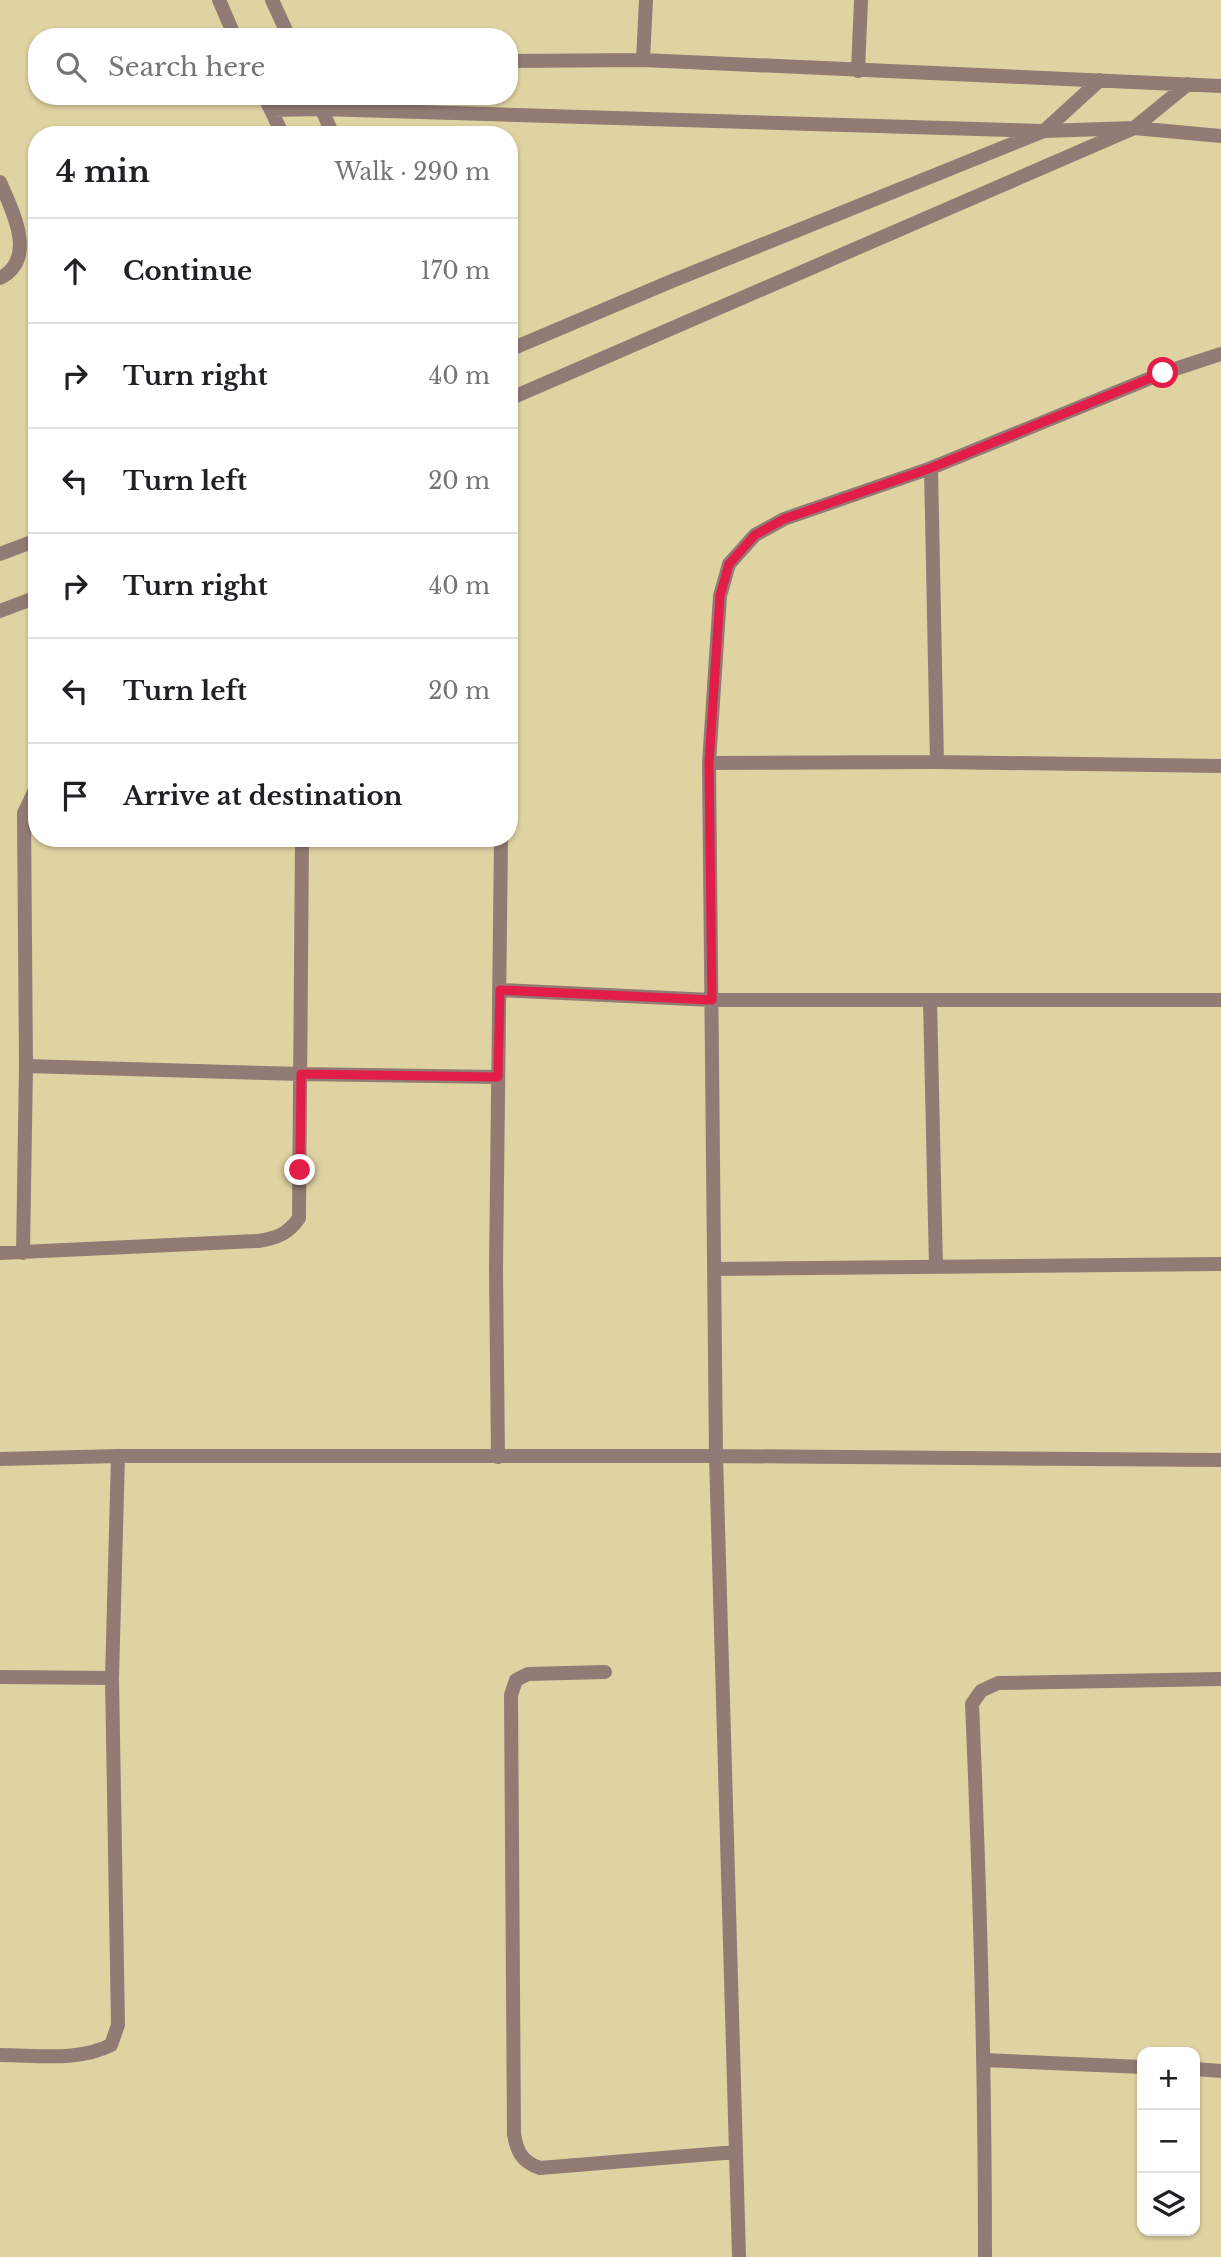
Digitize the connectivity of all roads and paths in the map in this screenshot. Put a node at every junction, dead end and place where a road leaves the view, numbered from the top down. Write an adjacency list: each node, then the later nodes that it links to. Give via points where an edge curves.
1 (219, 0): 5 (street)
2 (272, 0): 6 (street)
3 (646, 0): 7 (street)
4 (861, 0): 9 (street)
5 (231, 28)
6 (285, 28)
7 (643, 60): 8 (street); 9 (street)
8 (518, 61)
9 (858, 71): 10 (street)
10 (1100, 80): 11 (street); 21 (street)
11 (1188, 84): 12 (street); 20 (street)
12 (1221, 86)
13 (268, 105): 17 (street)
14 (305, 105): 17 (street)
15 (320, 105): 19 (street)
16 (371, 105): 21 (street)
17 (271, 110): 18 (street)
18 (279, 126)
19 (329, 126)
20 (1134, 128): 21 (street); 22 (street); 27 (street)
21 (1044, 131): 25 (street)
22 (1221, 136)
23 (0, 182): 24 (street, via 19,234 20,252)
24 (0, 278)
25 (518, 346)
26 (1221, 354): 28 (street, via 1163,373)
27 (518, 395)
28 (931, 468): 33 (street); 34 (street, via 784,519 755,535 729,564 720,596)
29 (28, 543): 30 (street)
30 (0, 554)
31 (28, 600): 32 (street)
32 (0, 611)
33 (937, 762): 34 (street); 35 (street)
34 (709, 763): 40 (street)
35 (1221, 766)
36 (28, 805): 43 (street, via 24,813)
37 (302, 847): 44 (street)
38 (501, 847): 39 (street)
39 (500, 990): 40 (street); 45 (street)
40 (712, 1000): 41 (street); 50 (street)
41 (930, 1000): 42 (street); 49 (street)
42 (1221, 1000)
43 (26, 1066): 44 (street); 47 (street)
44 (301, 1074): 45 (street); 47 (street, via 299,1218 289,1231 258,1241)
45 (498, 1077): 52 (street)
46 (0, 1253): 47 (street)
47 (23, 1253)
48 (1221, 1264): 49 (street)
49 (936, 1267): 50 (street)
50 (714, 1269): 53 (street)
51 (118, 1456): 52 (street); 54 (street); 58 (street)
52 (498, 1457): 53 (street)
53 (716, 1457): 55 (street); 65 (street)
54 (0, 1458)
55 (1221, 1460)
56 (605, 1672): 65 (street, via 528,1674 516,1680 511,1695 516,2147 523,2158 540,2168)
57 (0, 1677): 58 (street)
58 (112, 1678): 60 (street, via 118,2025 111,2045 95,2053)
59 (1221, 1679): 61 (street, via 998,1683 981,1691 972,1704)
60 (0, 2055)
61 (985, 2060): 62 (street); 67 (street)
62 (1137, 2067)
63 (1200, 2069): 64 (street)
64 (1221, 2071)
65 (736, 2152): 66 (street)
66 (739, 2257)
67 (985, 2257)

